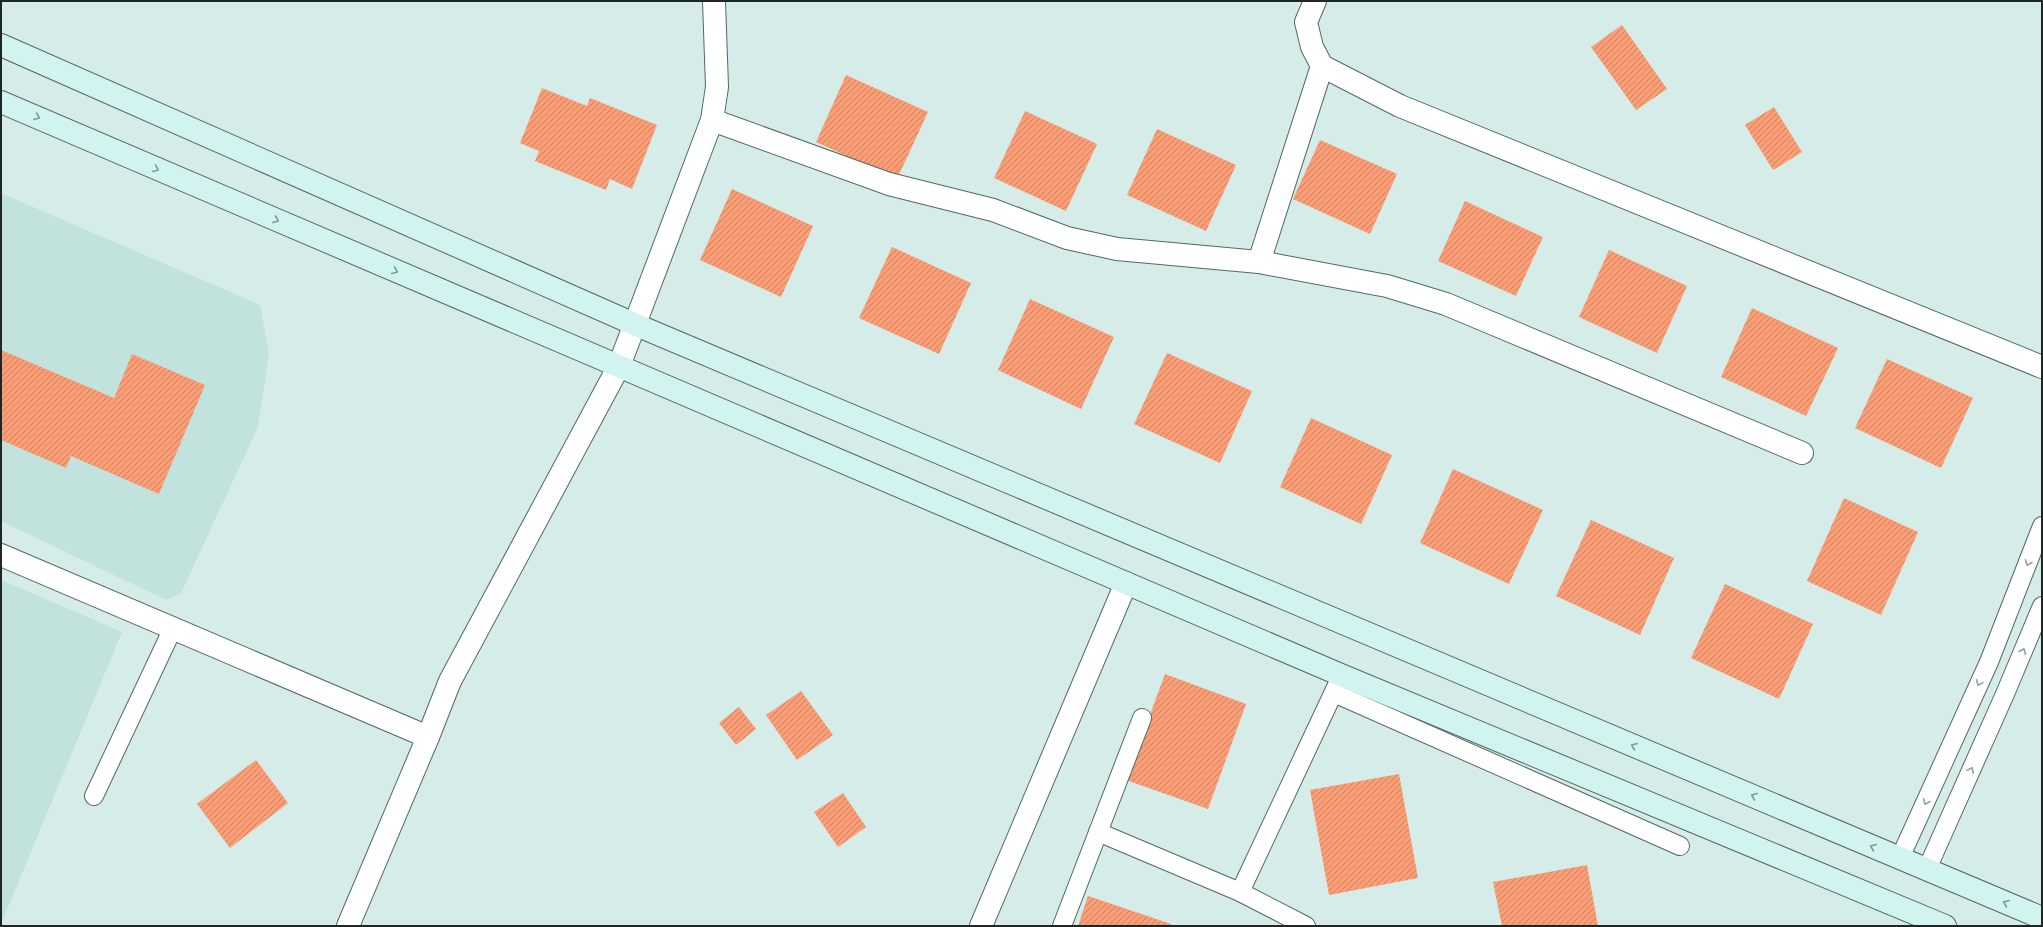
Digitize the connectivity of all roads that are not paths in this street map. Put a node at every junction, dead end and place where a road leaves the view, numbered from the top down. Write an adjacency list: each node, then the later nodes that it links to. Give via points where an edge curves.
1 (714, 1): 6 (street, via 717,87)
2 (1315, 1): 4 (street, via 1306,22 1312,48)
3 (1, 45): 8 (street)
4 (1322, 66): 7 (street); 10 (street, via 1400,106)
5 (1, 102): 9 (street, one-way to 9)
6 (712, 120): 7 (street, via 889,184 993,210 1067,238 1117,249); 8 (street)
7 (1259, 262): 11 (street, via 1388,286 1446,304)
8 (634, 324): 9 (street); 23 (street, one-way to 8)
9 (619, 366): 14 (street); 19 (street, via 450,681)
10 (2042, 367)
11 (1802, 454)
12 (2042, 526): 23 (lane, one-way to 23, via 1989,662)
13 (1, 555): 16 (street)
14 (1126, 583): 17 (street); 28 (street)
15 (2042, 606): 24 (lane, one-way to 15)
16 (173, 628): 19 (street); 20 (lane)
17 (1338, 684): 22 (lane); 25 (lane); 31 (street)
18 (1142, 718): 21 (lane)
19 (428, 737): 27 (street)
20 (94, 796)
21 (1098, 832): 25 (lane); 29 (lane)
22 (1680, 846)
23 (1900, 858): 24 (street)
24 (1927, 869): 26 (street, one-way to 24)
25 (1240, 892): 30 (lane)
26 (2042, 918)
27 (348, 926)
28 (981, 926)
29 (1062, 926)
30 (1306, 926)
31 (1945, 926)

